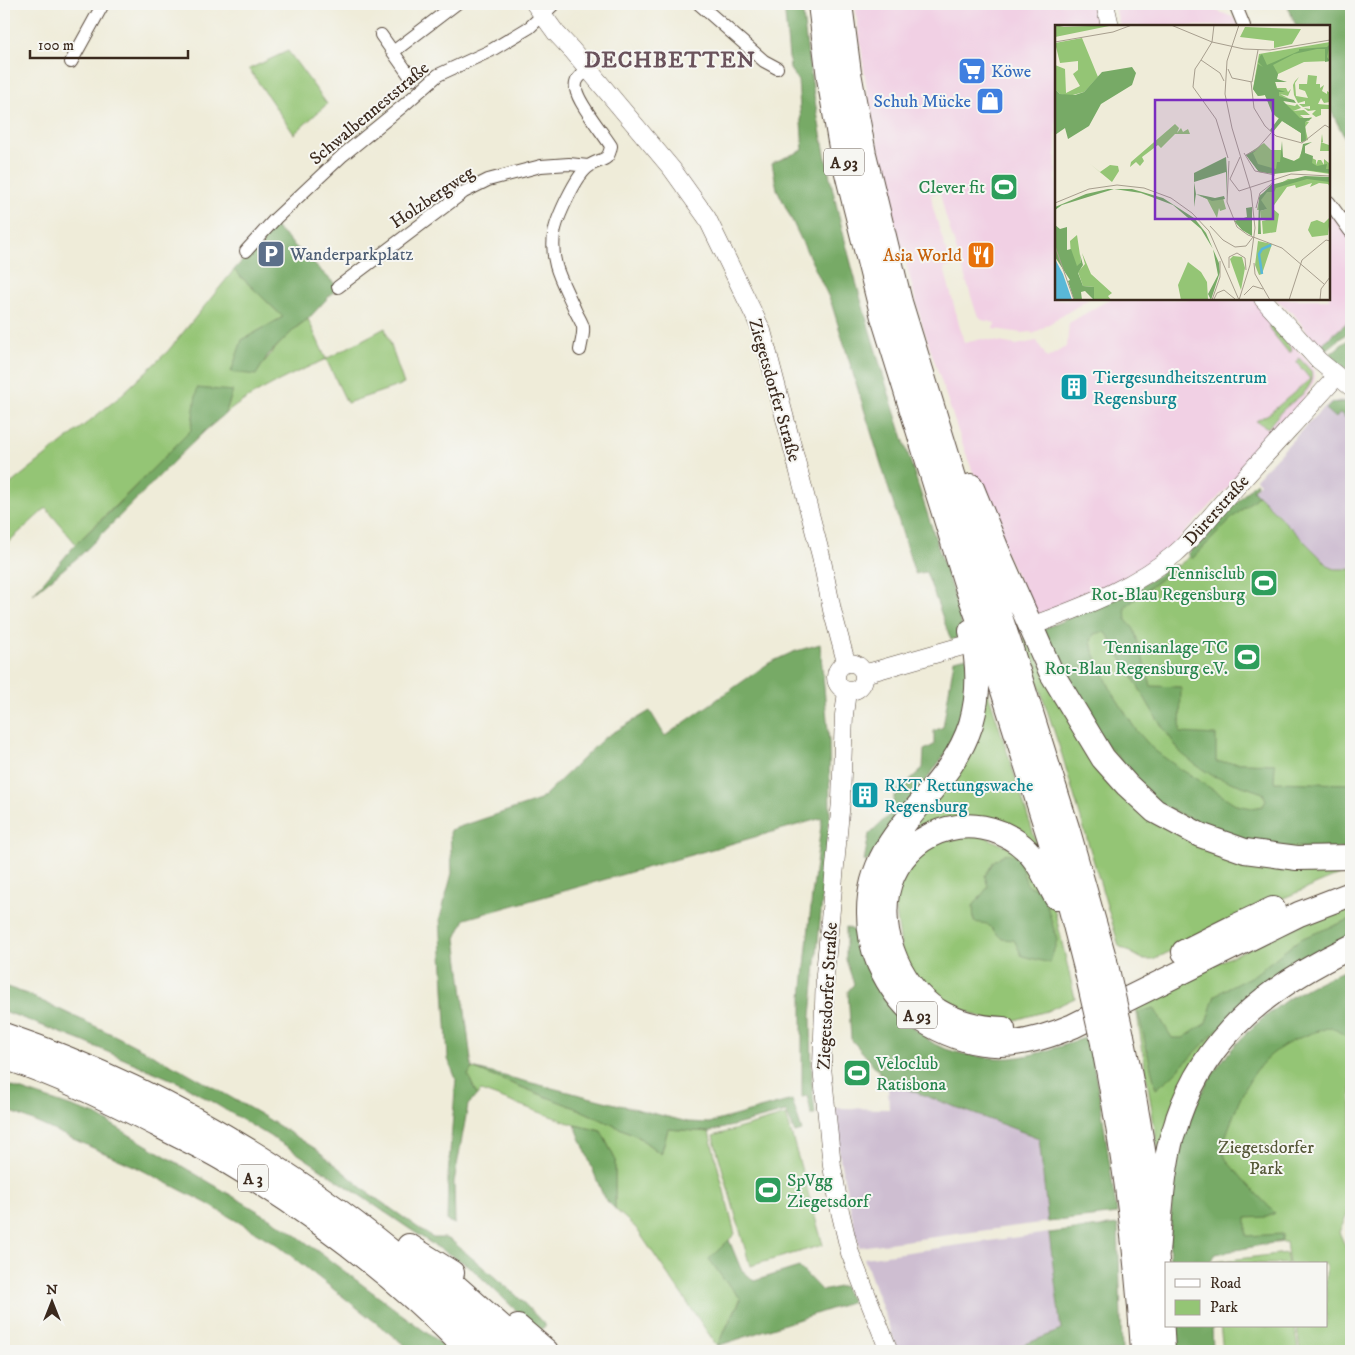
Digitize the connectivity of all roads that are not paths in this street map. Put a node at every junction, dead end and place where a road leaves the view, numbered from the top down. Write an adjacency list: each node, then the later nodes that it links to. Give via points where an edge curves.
1 (103, 4): 13 (street)
2 (456, 4): 12 (street)
3 (699, 4): 14 (street, via 764,61)
4 (820, 4): 27 (highway, A 93, via 829,78 855,208 897,363)
5 (840, 4): 24 (highway, A 93, via 864,154)
6 (1105, 4): 9 (street)
7 (1235, 4): 10 (street)
8 (544, 7): 15 (street, Ziegetsdorfer Straße, via 556,33); 20 (street, Schwalbenneststraße, via 530,28 438,75 343,154)
9 (1110, 25)
10 (1244, 25)
11 (381, 35): 12 (street)
12 (393, 52): 16 (street)
13 (71, 62)
14 (777, 68)
15 (587, 70): 17 (street, via 577,78 576,88 611,146 605,159); 30 (street, Ziegetsdorfer Straße, via 672,168 708,218 762,331)
16 (412, 79)
17 (588, 166): 21 (street, Holzbergweg, via 542,166 488,180 464,192); 23 (street, via 565,203 554,232 553,254 556,272 583,327)
18 (1330, 203): 19 (street)
19 (1350, 231)
20 (246, 251)
21 (338, 287)
22 (1264, 300): 25 (street, via 1305,347)
23 (580, 350)
24 (918, 364): 33 (highway, via 937,393 1000,557 1052,672 1103,758 1154,811 1200,835 1245,851 1298,858); 37 (highway, A 93, via 1087,893)
25 (1337, 376): 26 (street); 28 (street, Dürerstraße, via 1175,554 1107,595)
26 (1351, 387)
27 (967, 587): 35 (highway, A 93, via 978,687 970,725 953,761 883,852 870,890 869,921 876,958 892,988 920,1019 963,1040 979,1043 1017,1044 1051,1035 1299,914); 37 (highway, A 93)
28 (1042, 622)
29 (966, 645): 31 (street)
30 (846, 662): 31 (street, via 858,664); 32 (street, via 838,668 835,679)
31 (864, 674): 32 (street, via 858,689)
32 (847, 691): 48 (street, Ziegetsdorfer Straße, via 841,801 825,974 822,1067 832,1166 850,1254)
33 (1351, 857)
34 (1351, 877): 37 (highway, A 93, via 1232,928 1055,1016 1030,1026 1009,1029 985,1028 962,1022 938,1010 908,982 896,962 885,916 892,875 915,846 942,829 978,826 1000,833 1018,843 1035,860 1060,905 1068,939)
35 (1351, 894)
36 (1351, 947): 43 (highway, A 93, via 1300,973 1256,1004 1230,1030 1201,1070 1183,1104 1170,1142)
37 (1090, 959): 39 (highway, A 93, bridge)
38 (4, 1035): 41 (highway, A 3, via 135,1089 186,1114)
39 (1113, 1040): 43 (highway, A 93, via 1134,1093); 49 (highway, A 93, via 1114,1096 1130,1200)
40 (4, 1057): 44 (highway, A 3, via 104,1097 221,1158 340,1238)
41 (267, 1162): 42 (highway, A 3, via 330,1189); 45 (highway, A 3, via 383,1244)
42 (409, 1246): 46 (highway, A 3, via 478,1305); 47 (highway, A 3, via 451,1272)
43 (1157, 1253): 50 (highway, A 93)
44 (469, 1351)
45 (500, 1351)
46 (525, 1351)
47 (546, 1351)
48 (889, 1351)
49 (1143, 1351)
50 (1163, 1351)

